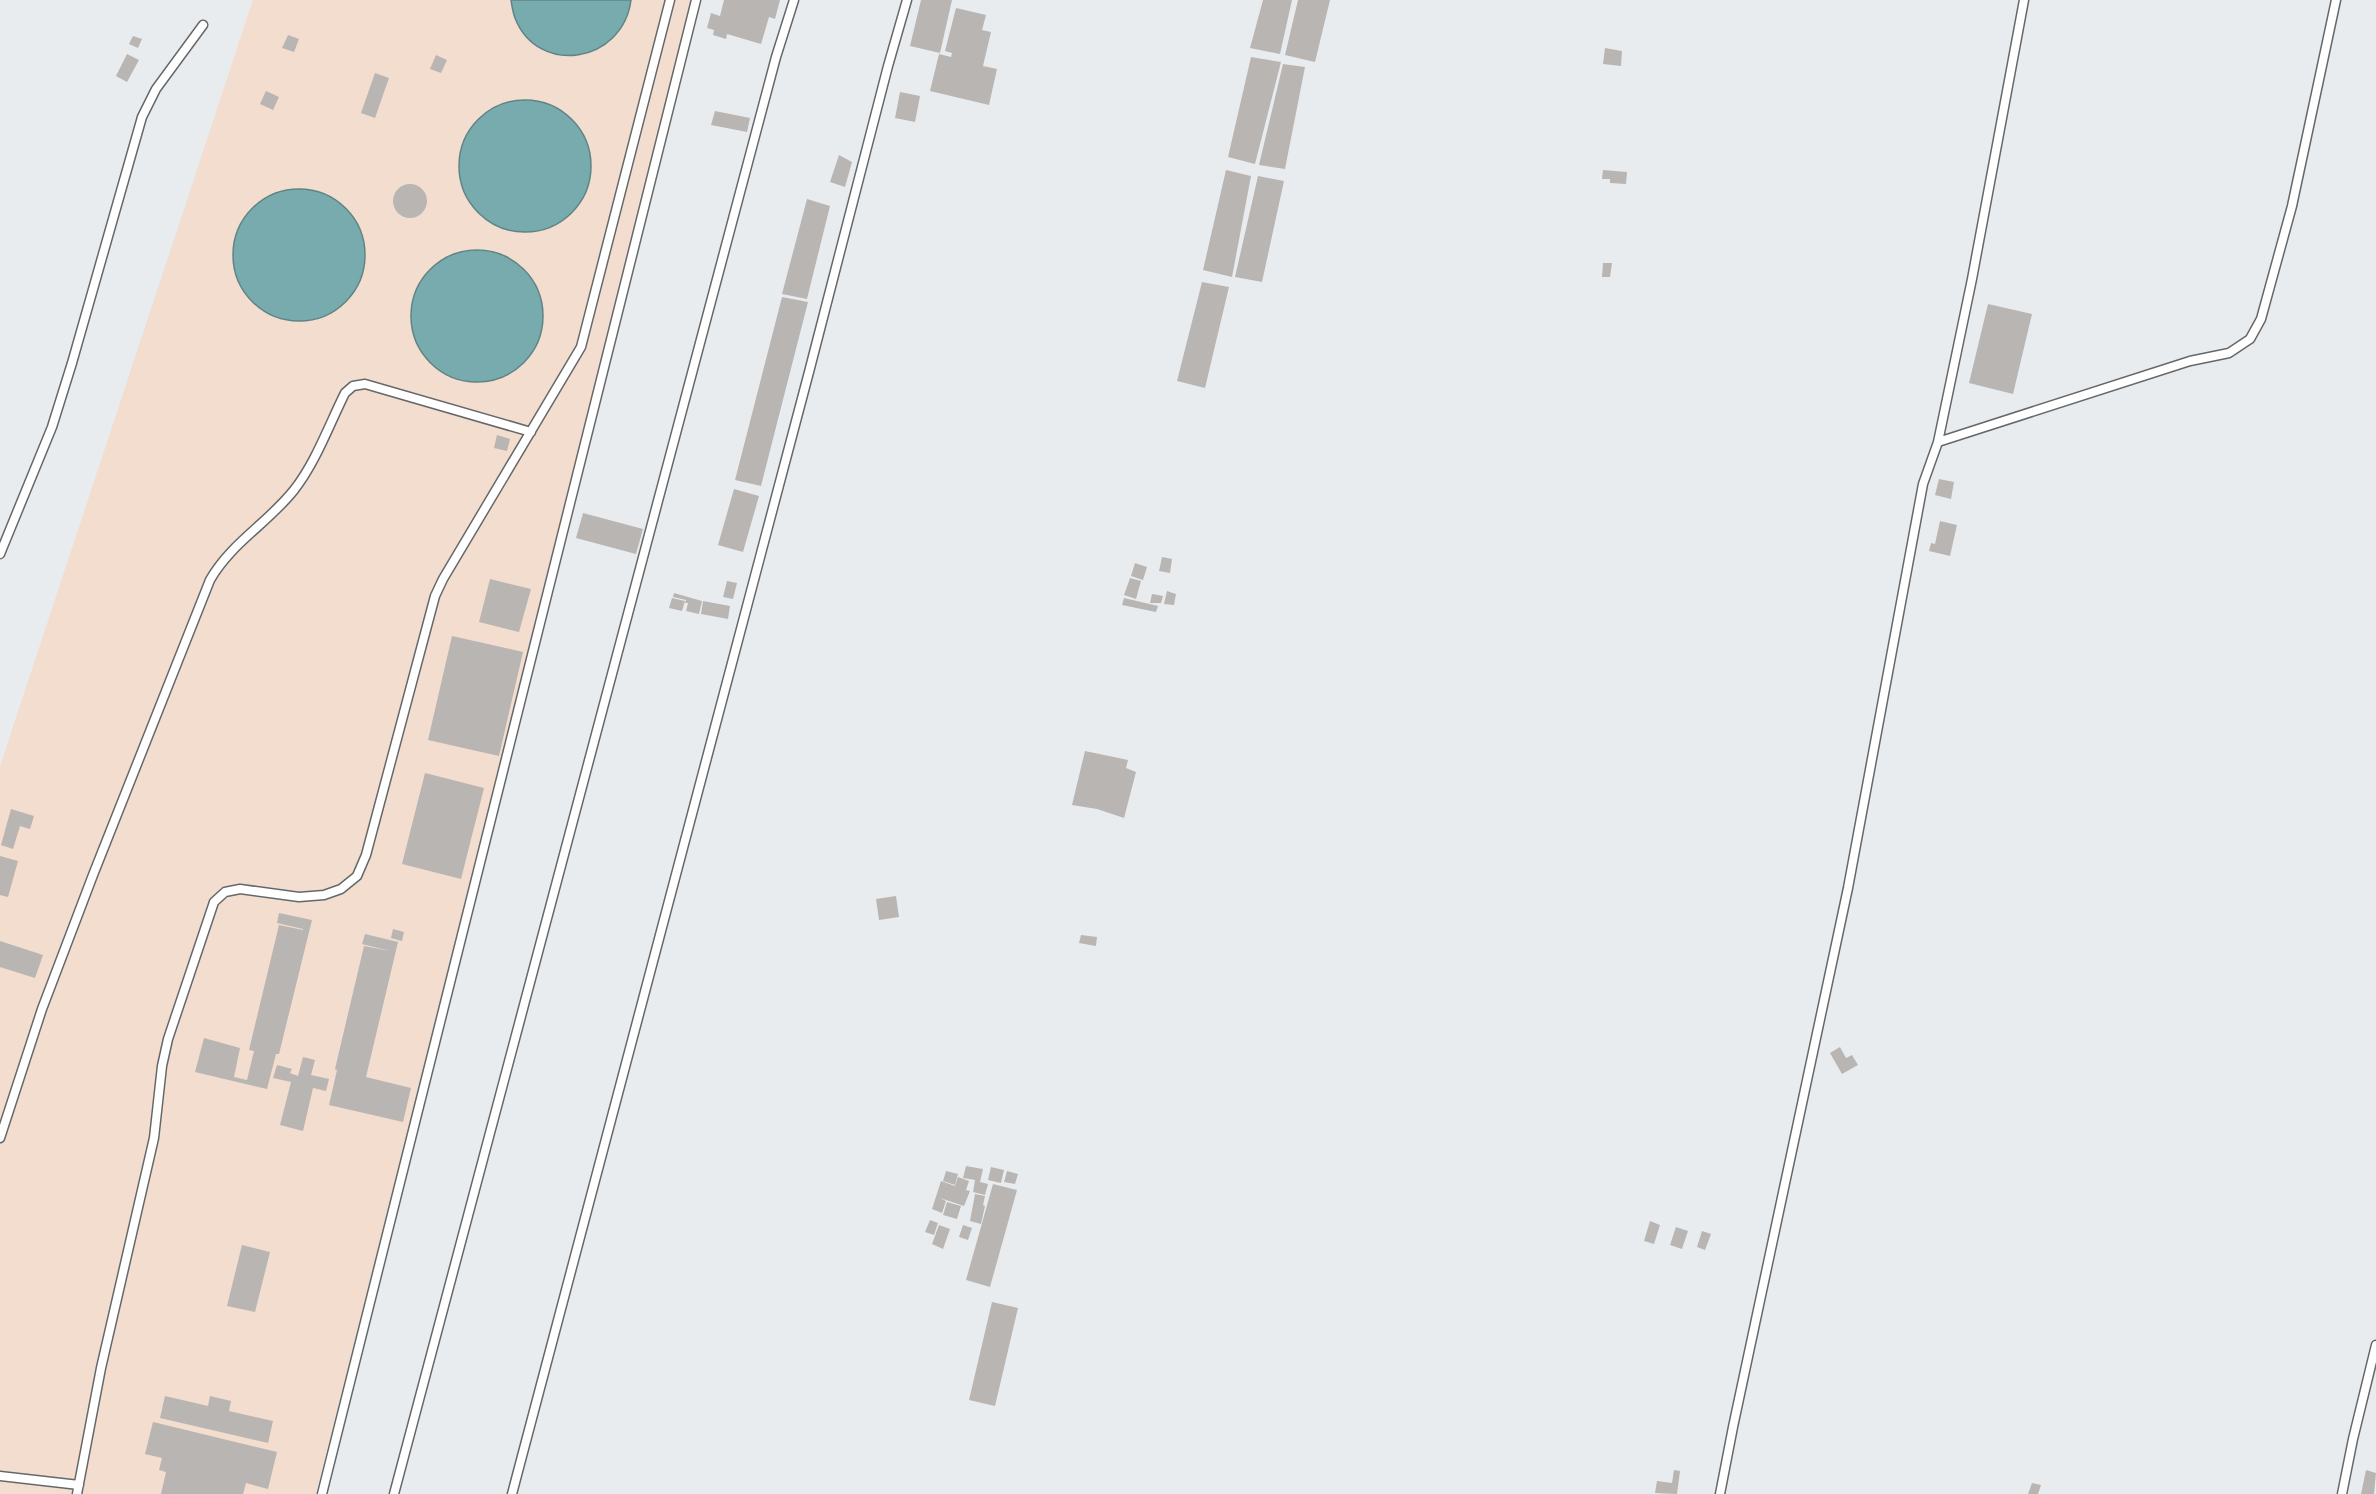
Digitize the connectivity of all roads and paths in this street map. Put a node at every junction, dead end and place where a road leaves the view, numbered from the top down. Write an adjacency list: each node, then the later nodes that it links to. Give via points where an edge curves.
1 (670, 0): 8 (lane, via 581,347)
2 (696, 0): 15 (lane)
3 (794, 0): 16 (lane, via 672,443)
4 (907, 0): 17 (lane)
5 (2024, 0): 9 (lane)
6 (2336, 0): 9 (lane, via 2292,206 2261,319 2250,339 2229,353 2190,361)
7 (203, 25): 10 (lane, via 156,89 142,117 55,416)
8 (531, 432): 11 (lane, via 365,384 353,386 345,393 294,490 229,552 210,580 88,886); 14 (lane, via 435,596 366,855 357,876 341,889 324,895 299,897 240,889 225,892 214,902 168,1039 154,1138 100,1368)
9 (1938, 442): 18 (lane, via 1923,484 1848,888)
10 (0, 554)
11 (0, 1137)
12 (2376, 1345): 19 (lane)
13 (0, 1476): 14 (lane)
14 (78, 1490)
15 (322, 1494)
16 (394, 1494)
17 (512, 1494)
18 (1720, 1494)
19 (2342, 1494)

